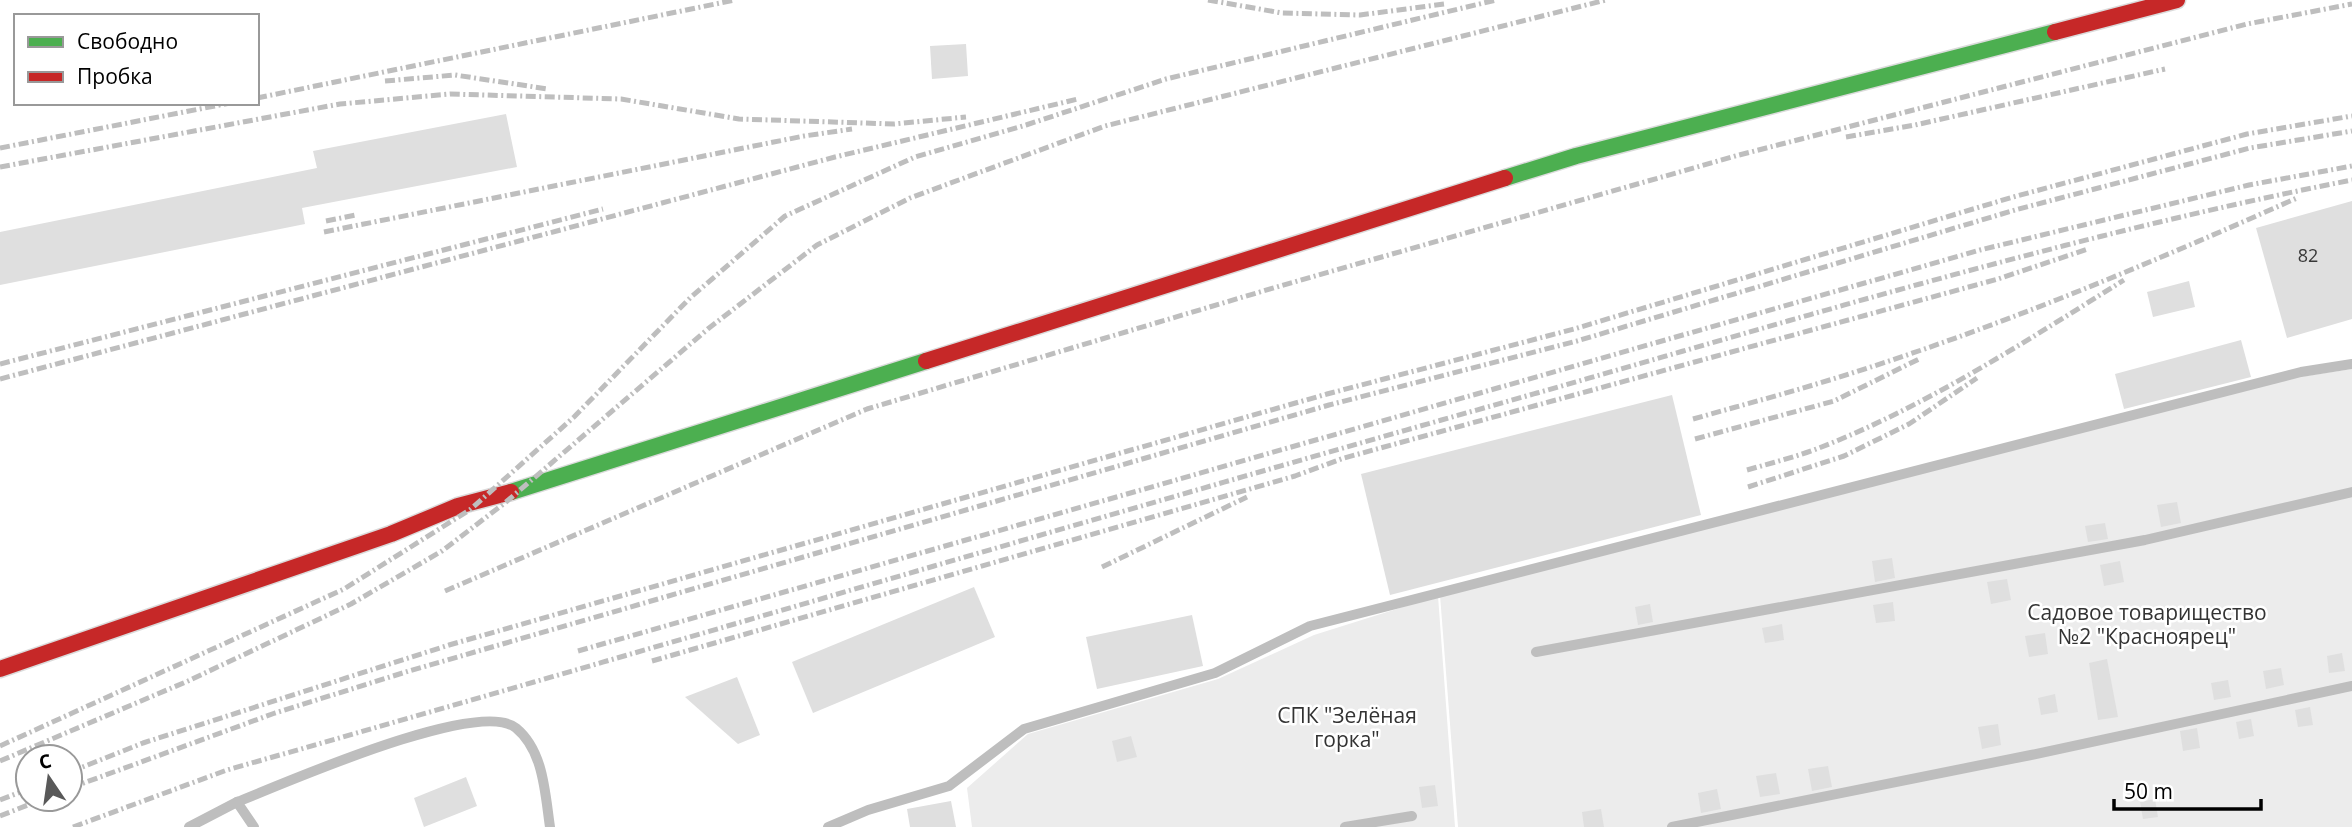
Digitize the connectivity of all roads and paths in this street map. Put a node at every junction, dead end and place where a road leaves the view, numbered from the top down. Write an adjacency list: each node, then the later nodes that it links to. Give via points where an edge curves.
1 (2177, 0): 5 (highway, via 1576,156 1349,225 551,482 458,506 391,534)
2 (2352, 364): 12 (lane, via 2288,375 1310,626 1215,673 1024,729 949,786)
3 (2352, 492): 4 (lane, via 2145,540)
4 (1536, 652)
5 (0, 670)
6 (2352, 686): 14 (lane)
7 (237, 802): 9 (lane); 10 (lane); 11 (lane, via 384,744 484,719 514,726 533,745)
8 (1412, 816): 13 (lane)
9 (189, 827)
10 (254, 827)
11 (550, 827)
12 (828, 827)
13 (1345, 827)
14 (1672, 827)

